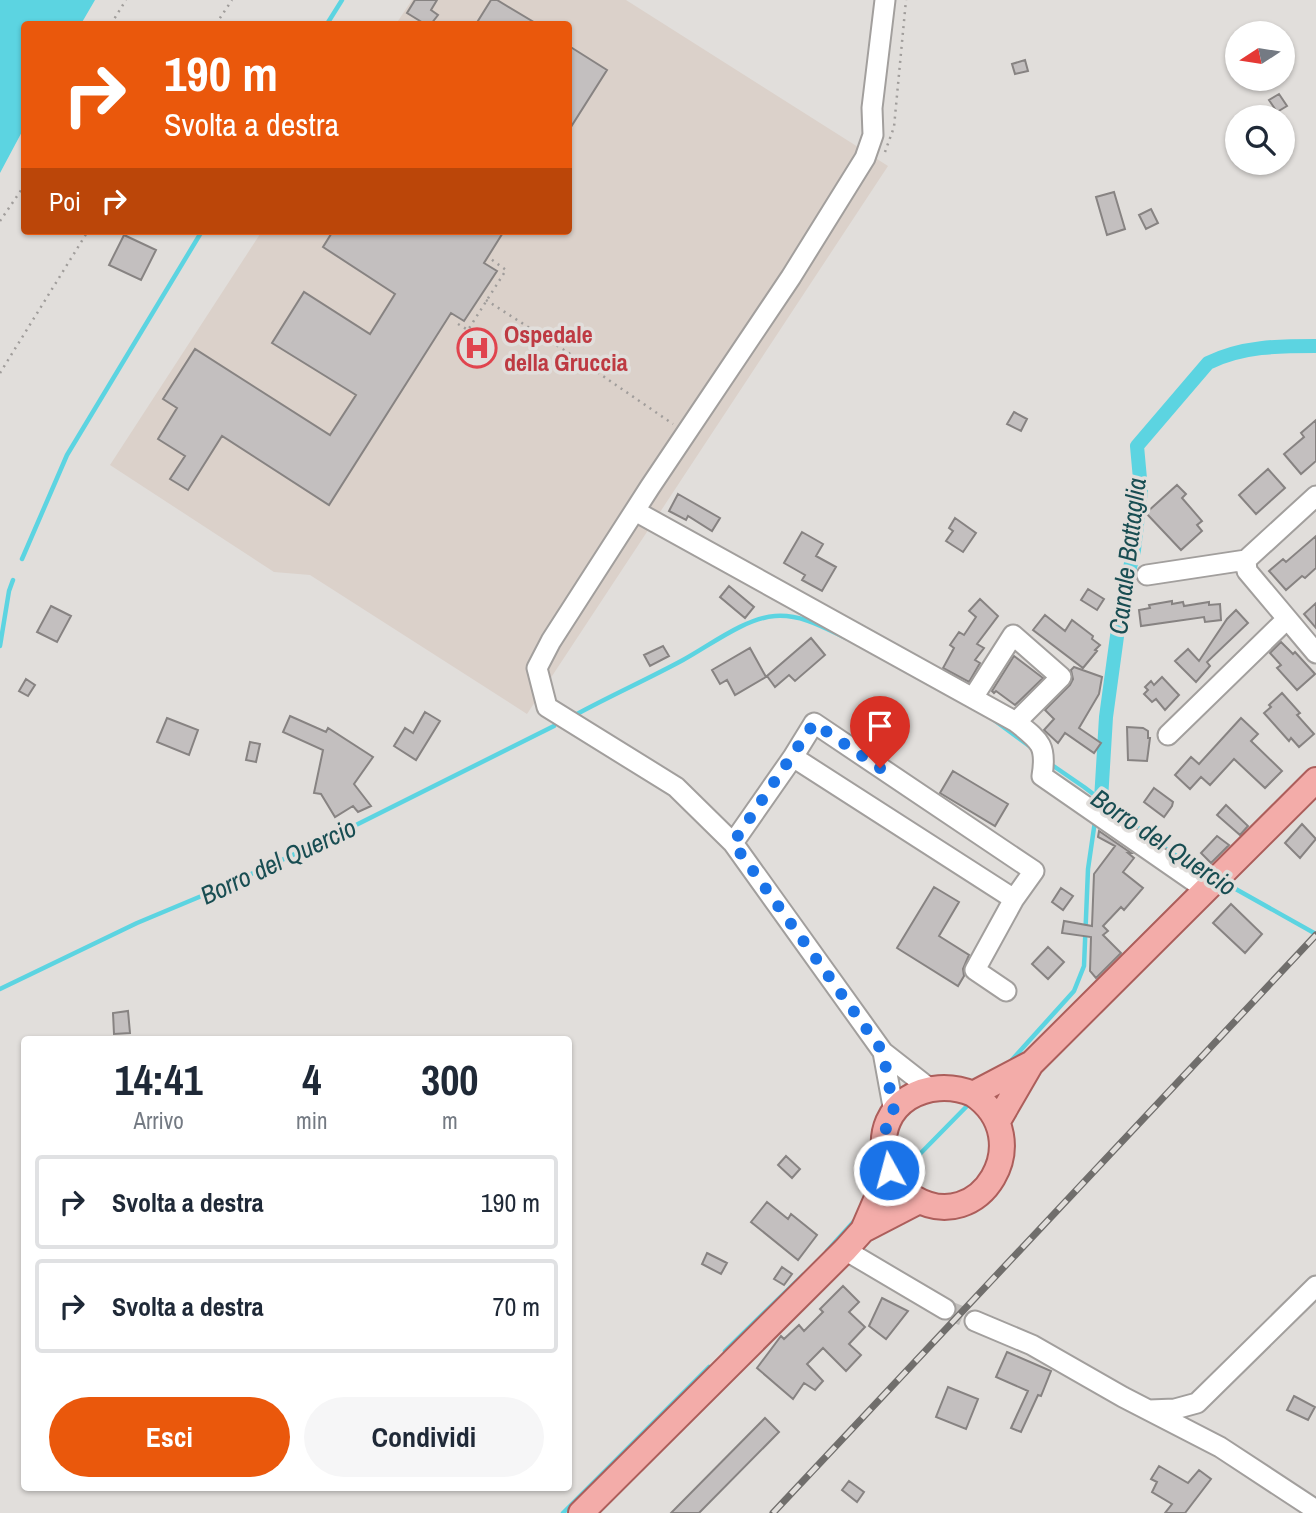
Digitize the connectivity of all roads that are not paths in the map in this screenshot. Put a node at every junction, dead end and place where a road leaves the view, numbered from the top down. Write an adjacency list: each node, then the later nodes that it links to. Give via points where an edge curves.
1 (885, 0): 3 (street, via 873,135 865,158)
2 (1316, 496): 4 (street)
3 (635, 511): 8 (street); 13 (street, via 537,668 547,707 676,787)
4 (1246, 560): 5 (street); 6 (street, via 1247,571)
5 (1147, 575)
6 (1287, 619): 7 (street); 10 (street)
7 (1316, 653)
8 (974, 696): 9 (street); 9 (street, via 1013,635 1061,677)
9 (1016, 722): 14 (street, via 1039,740 1045,755 1042,776)
10 (1168, 735)
11 (793, 757): 13 (street); 15 (street); 15 (street, via 814,723 1034,871)
12 (1316, 780): 14 (main road)
13 (733, 843): 17 (street)
14 (1206, 889): 18 (main road)
15 (1014, 899): 16 (street, via 975,970)
16 (1006, 991)
17 (883, 1052): 19 (street); 21 (street)
18 (1031, 1064): 20 (main road); 22 (main road)
19 (929, 1088): 20 (main road, via 961,1088); 21 (main road, via 915,1093)
20 (973, 1094): 22 (main road)
21 (894, 1112): 23 (main road, via 884,1140)
22 (998, 1121): 24 (main road, via 1003,1153 991,1183 962,1203 946,1206)
23 (889, 1170): 24 (main road, via 907,1194); 25 (main road)
24 (919, 1201): 25 (main road)
25 (863, 1230): 26 (main road)
26 (845, 1251): 28 (street); 32 (main road)
27 (1316, 1286): 30 (street, via 1197,1403)
28 (945, 1308)
29 (975, 1321): 30 (street, via 1032,1345)
30 (1148, 1410): 31 (street, via 1220,1447)
31 (1316, 1510)
32 (581, 1513)

